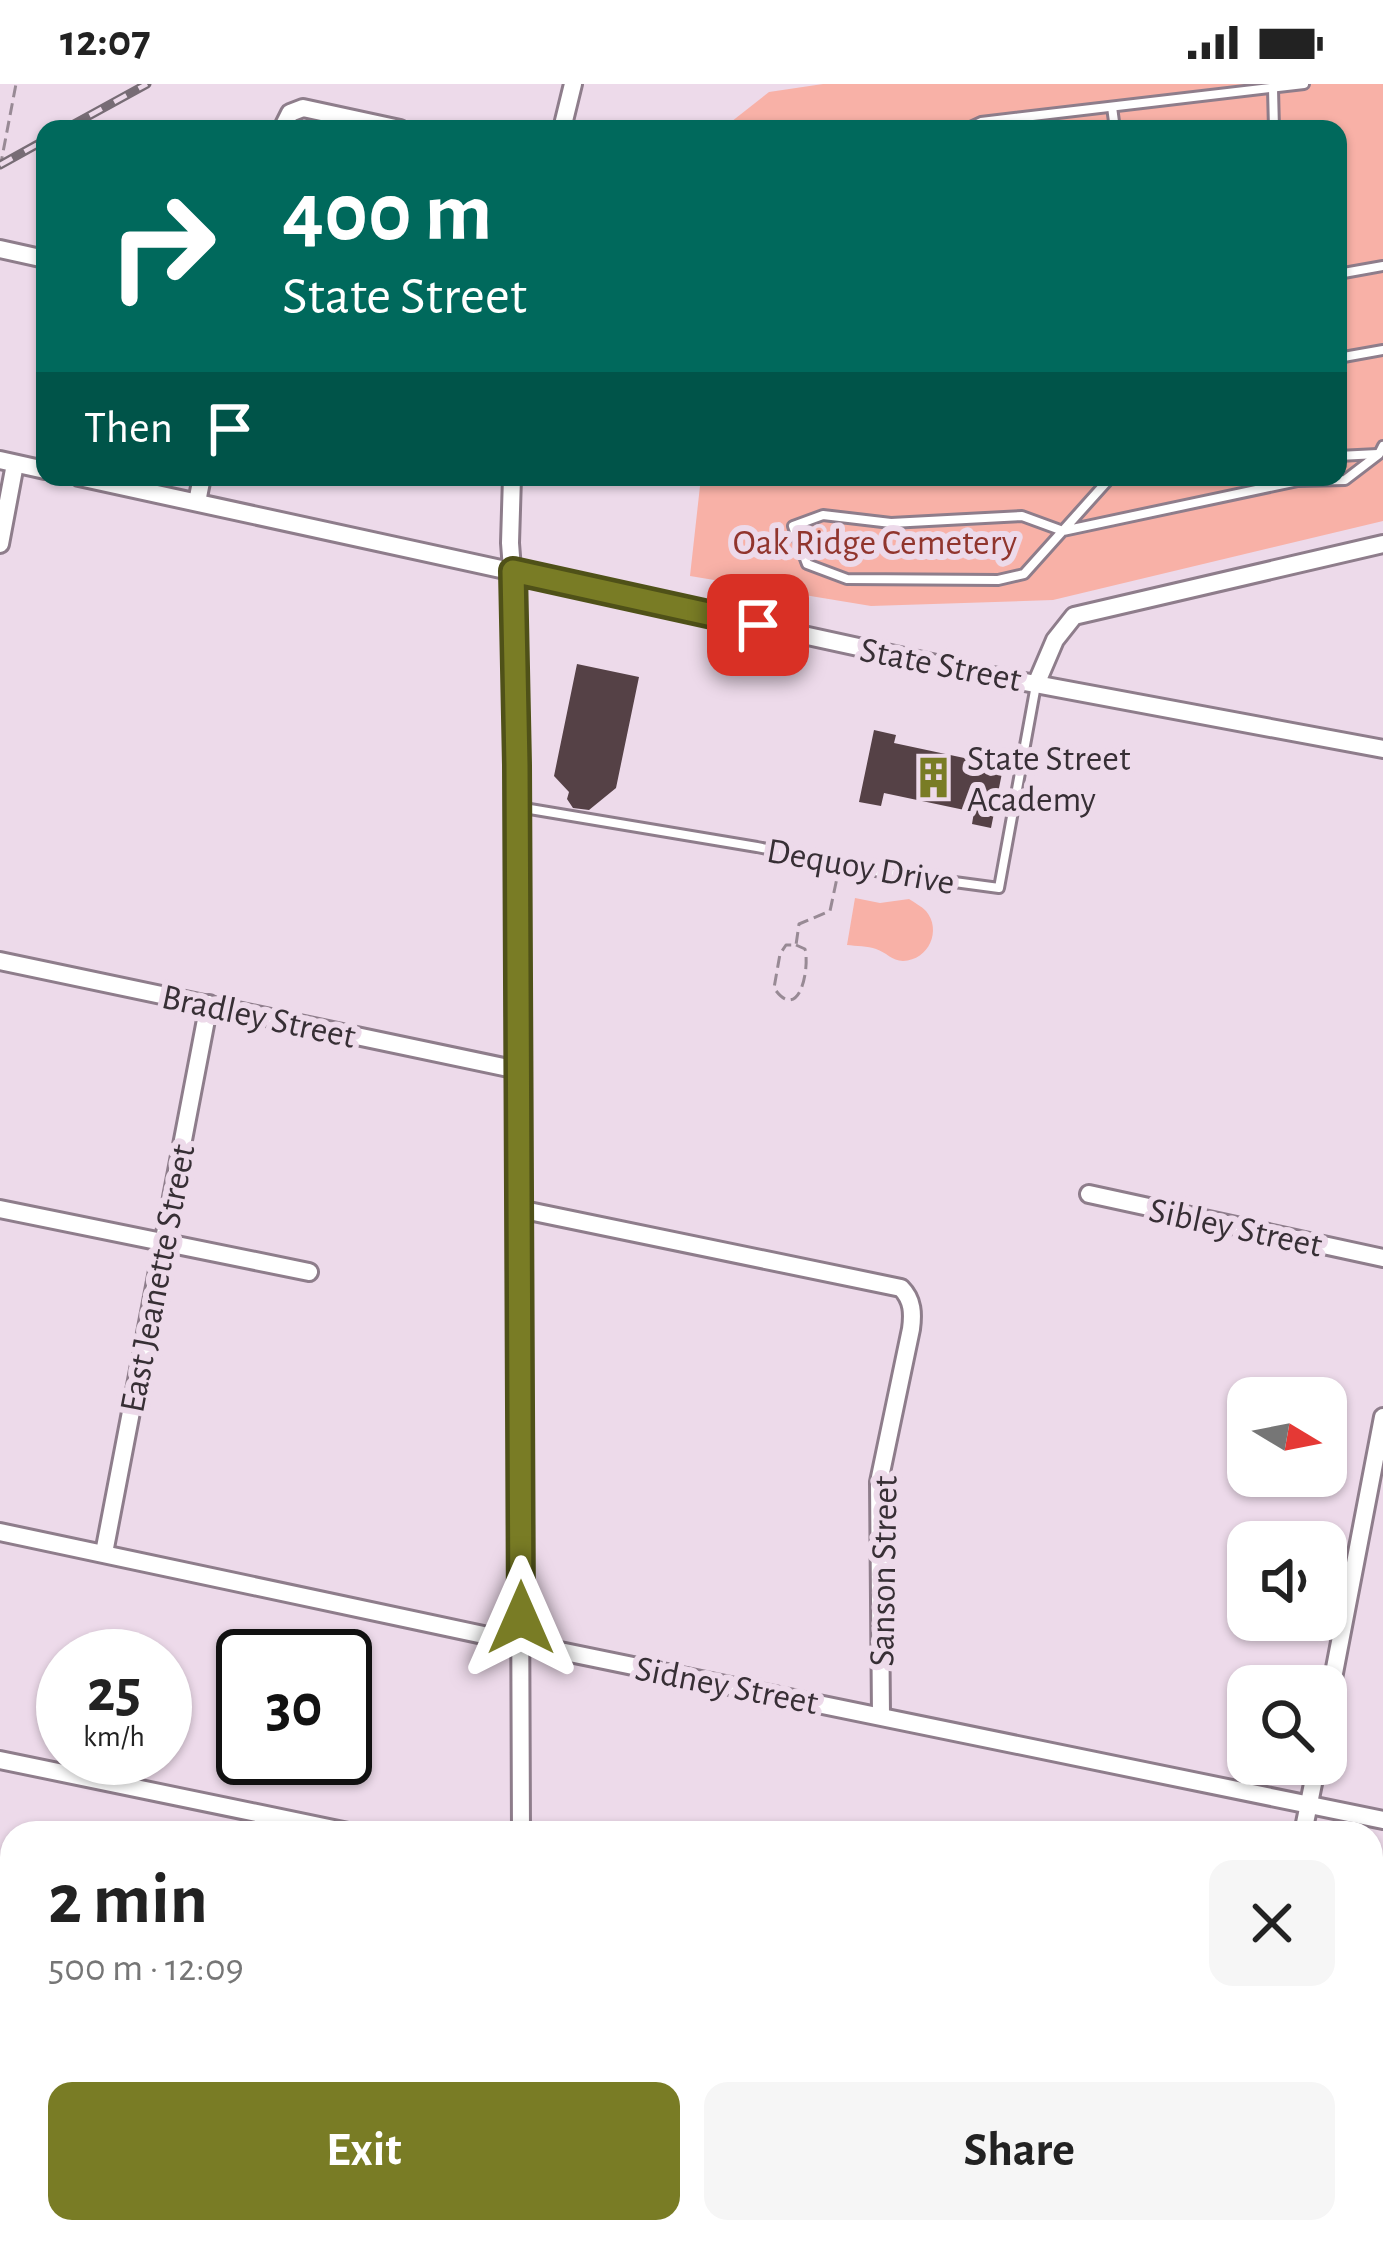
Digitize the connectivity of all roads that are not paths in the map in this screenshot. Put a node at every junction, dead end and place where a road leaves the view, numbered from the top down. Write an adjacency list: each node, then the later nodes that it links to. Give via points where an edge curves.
1 (573, 84): 7 (street)
2 (1304, 84): 3 (lane)
3 (1273, 89): 4 (lane); 10 (lane)
4 (1112, 106): 8 (lane); 9 (lane)
5 (287, 120): 6 (street, via 303,108)
6 (358, 120)
7 (564, 120)
8 (998, 120)
9 (1114, 120)
10 (1274, 120)
11 (0, 249): 12 (street)
12 (36, 257)
13 (1383, 266): 14 (lane)
14 (1347, 272)
15 (1383, 350): 16 (lane)
16 (1347, 356)
17 (1382, 452): 18 (lane); 20 (lane)
18 (1347, 455)
19 (8, 462): 28 (street)
20 (1347, 478)
21 (121, 486): 26 (street, State Street)
22 (200, 486): 26 (street)
23 (512, 486): 30 (street)
24 (1103, 486): 27 (lane)
25 (1279, 486): 27 (lane)
26 (197, 502): 30 (street, State Street)
27 (1063, 531): 27 (lane, via 1022,516 891,523 823,515 793,526 807,564 847,579 998,580 1024,574)
28 (0, 544)
29 (1383, 544): 31 (street, via 1074,616)
30 (513, 571): 31 (street, State Street); 33 (street)
31 (1037, 682): 32 (street, State Street); 33 (lane, Dequoy Drive, via 999,887)
32 (1383, 748)
33 (517, 807): 36 (street)
34 (0, 961): 35 (street, Bradley Street)
35 (209, 1004): 36 (street, Bradley Street); 40 (street, East Jeanette Street)
36 (518, 1070): 39 (street)
37 (1089, 1194): 41 (street, Sibley Street)
38 (0, 1209): 40 (street)
39 (518, 1209): 46 (street); 48 (street, Sanson Street, via 908,1294 911,1329 879,1482)
40 (161, 1244): 42 (street); 45 (street, East Jeanette Street)
41 (1383, 1258)
42 (309, 1272)
43 (1383, 1418): 47 (street)
44 (0, 1532): 45 (street, Sidney Street)
45 (104, 1552): 46 (street, Sidney Street)
46 (521, 1643): 48 (street, Sidney Street); 54 (street)
47 (1335, 1665)
48 (881, 1715): 51 (street, Sidney Street)
49 (0, 1760): 53 (street)
50 (1312, 1785): 51 (street)
51 (1309, 1804): 52 (street, Sidney Street); 55 (street)
52 (1383, 1820)
53 (295, 1821)
54 (521, 1821)
55 (1305, 1821)

